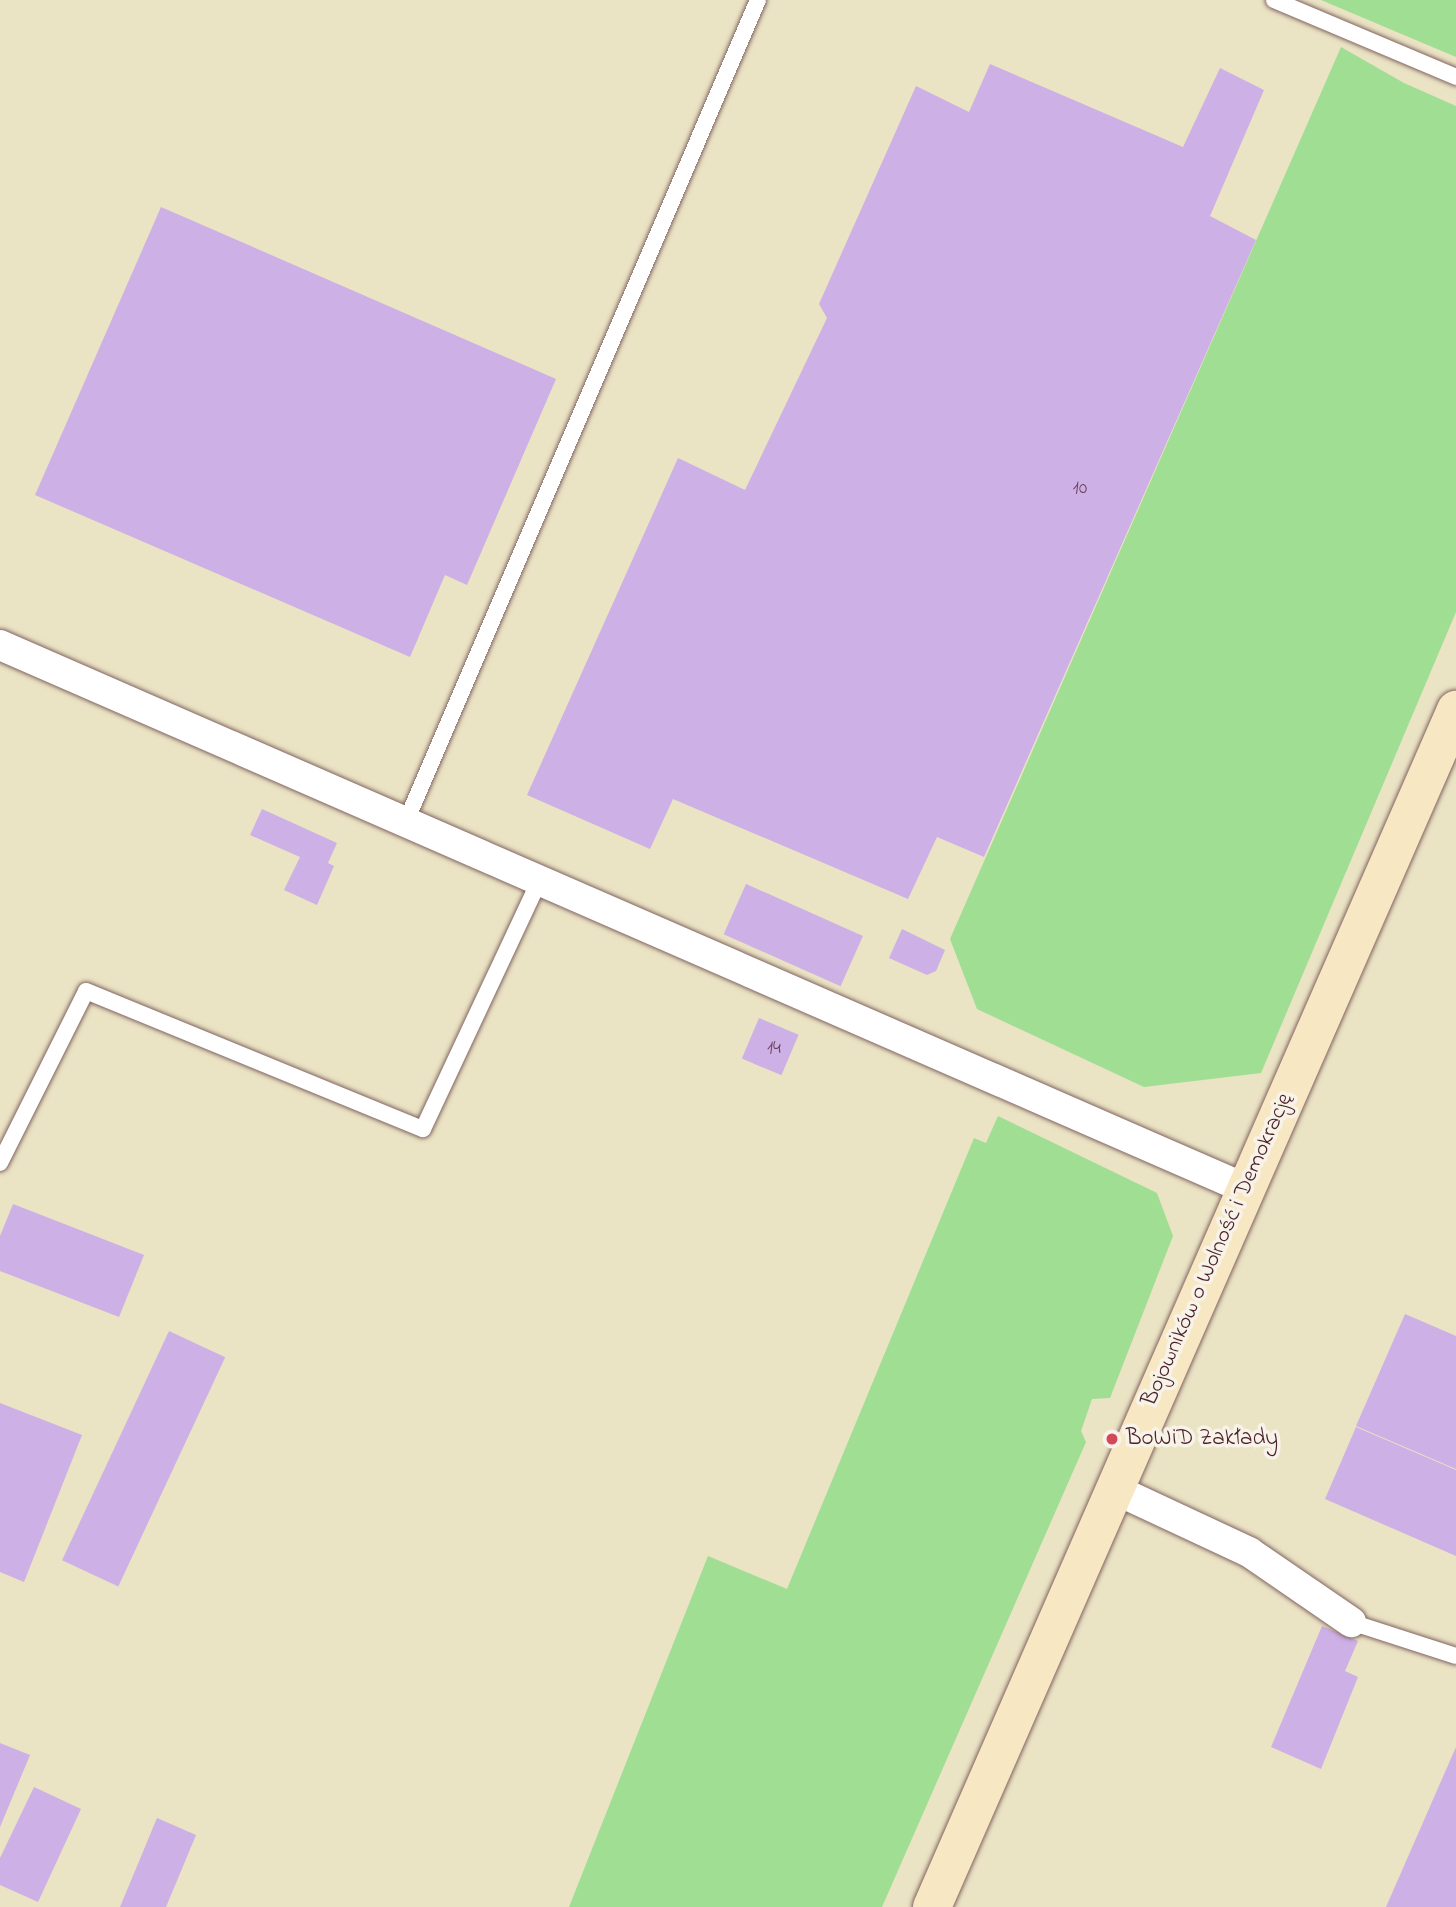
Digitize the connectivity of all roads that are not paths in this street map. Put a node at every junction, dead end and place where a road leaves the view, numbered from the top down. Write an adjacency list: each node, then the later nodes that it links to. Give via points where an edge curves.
1 (758, 0): 6 (lane)
2 (1274, 0): 3 (lane)
3 (1456, 77)
4 (0, 645): 6 (street)
5 (1456, 710): 9 (main road, Bojowników o Wolność i Demokrację)
6 (405, 824): 7 (street)
7 (538, 883): 8 (lane, via 423,1129 86,991); 9 (street)
8 (0, 1163)
9 (1244, 1188): 10 (main road, Bojowników o Wolność i Demokrację)
10 (1114, 1489): 11 (street, via 1249,1552); 13 (main road, Bojowników o Wolność i Demokrację)
11 (1351, 1622): 12 (lane)
12 (1456, 1656)
13 (932, 1907)

